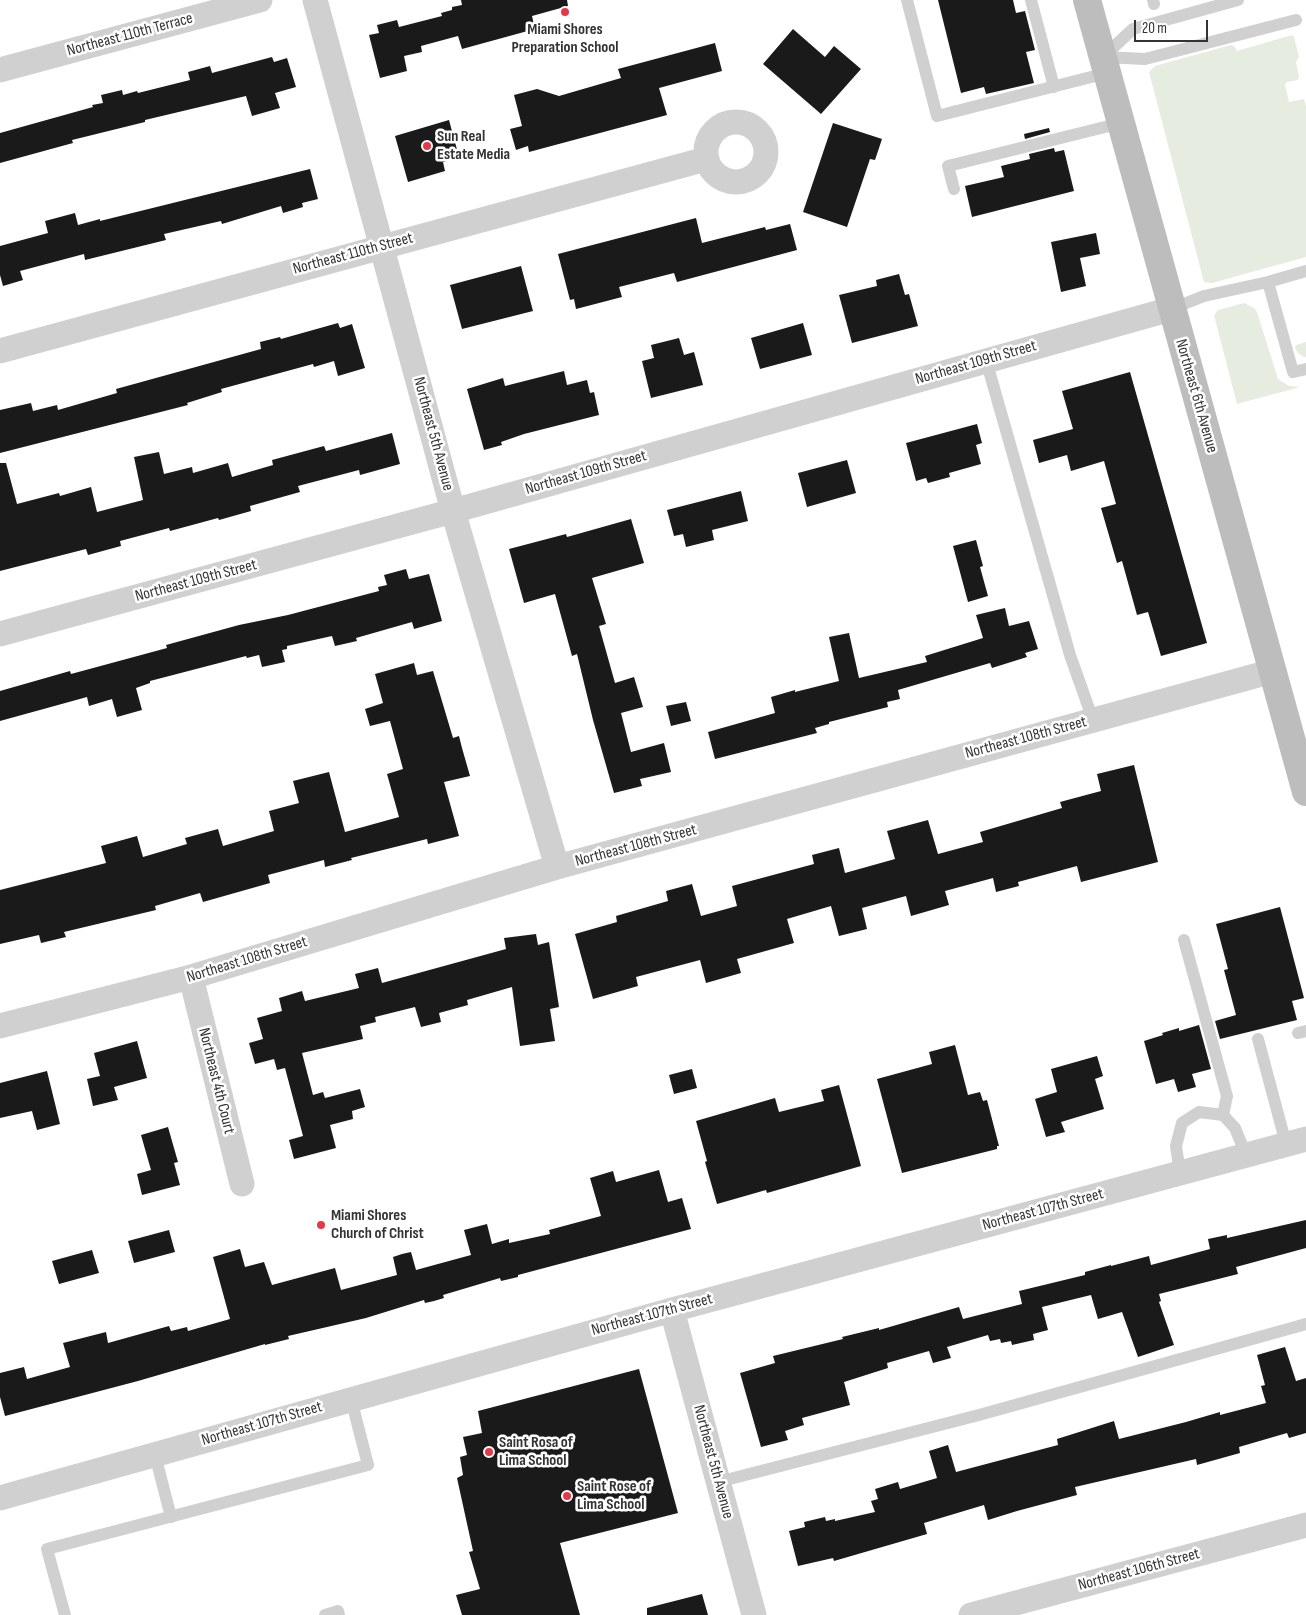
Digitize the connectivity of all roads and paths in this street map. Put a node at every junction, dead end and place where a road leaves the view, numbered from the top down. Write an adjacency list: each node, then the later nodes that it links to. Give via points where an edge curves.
1 (260, 0): 9 (street, Northeast 110th Terrace)
2 (314, 0): 14 (street, Northeast 5th Avenue)
3 (907, 0): 10 (lane, via 938,116)
4 (1031, 0): 10 (lane)
5 (1087, 0): 8 (main road, Northeast 6th Avenue)
6 (1238, 0): 8 (lane, via 1133,29)
7 (1296, 20): 8 (lane, via 1145,59)
8 (1105, 65): 10 (lane); 11 (main road, Northeast 6th Avenue)
9 (0, 70)
10 (1054, 87)
11 (1121, 123): 13 (lane, via 948,166); 17 (main road, Northeast 6th Avenue)
12 (706, 159): 14 (street, Northeast 110th Street)
13 (954, 189)
14 (382, 246): 18 (street, Northeast 110th Street); 21 (street, Northeast 5th Avenue)
15 (1306, 271): 16 (lane)
16 (1268, 282): 17 (lane, via 1204,296); 20 (lane, via 1293,372)
17 (1172, 309): 19 (street, Northeast 109th Street); 23 (main road, Northeast 6th Avenue)
18 (0, 351)
19 (986, 360): 21 (street, Northeast 109th Street); 24 (lane, via 1070,655)
20 (1306, 369)
21 (453, 511): 22 (street, Northeast 109th Street); 26 (street, Northeast 5th Avenue)
22 (0, 634)
23 (1273, 671): 24 (street, Northeast 108th Street); 25 (main road, Northeast 6th Avenue)
24 (1093, 720): 26 (street, Northeast 108th Street)
25 (1306, 792)
26 (557, 867): 28 (street, Northeast 108th Street)
27 (1184, 940): 31 (lane, via 1227,1096)
28 (191, 977): 29 (street, Northeast 108th Street); 35 (street, Northeast 4th Court)
29 (0, 1026)
30 (1258, 1039): 32 (lane)
31 (1223, 1115): 33 (lane, via 1235,1128); 34 (lane, via 1199,1112 1182,1123 1176,1146)
32 (1296, 1142): 33 (street, Northeast 107th Street)
33 (1246, 1155): 34 (street, Northeast 107th Street)
34 (1180, 1173): 36 (street, Northeast 107th Street)
35 (242, 1184)
36 (672, 1310): 38 (street, Northeast 107th Street); 40 (street, Northeast 5th Avenue)
37 (1306, 1324): 40 (lane, via 970,1418)
38 (351, 1399): 39 (street, Northeast 107th Street); 42 (lane, via 368,1465)
39 (155, 1455): 41 (street, Northeast 107th Street); 42 (lane)
40 (718, 1482): 45 (street, Northeast 5th Avenue)
41 (0, 1498)
42 (171, 1517): 44 (lane, via 47,1549)
43 (1306, 1525): 46 (street, Northeast 106th Street)
44 (65, 1615)
45 (754, 1615)
46 (971, 1615)

